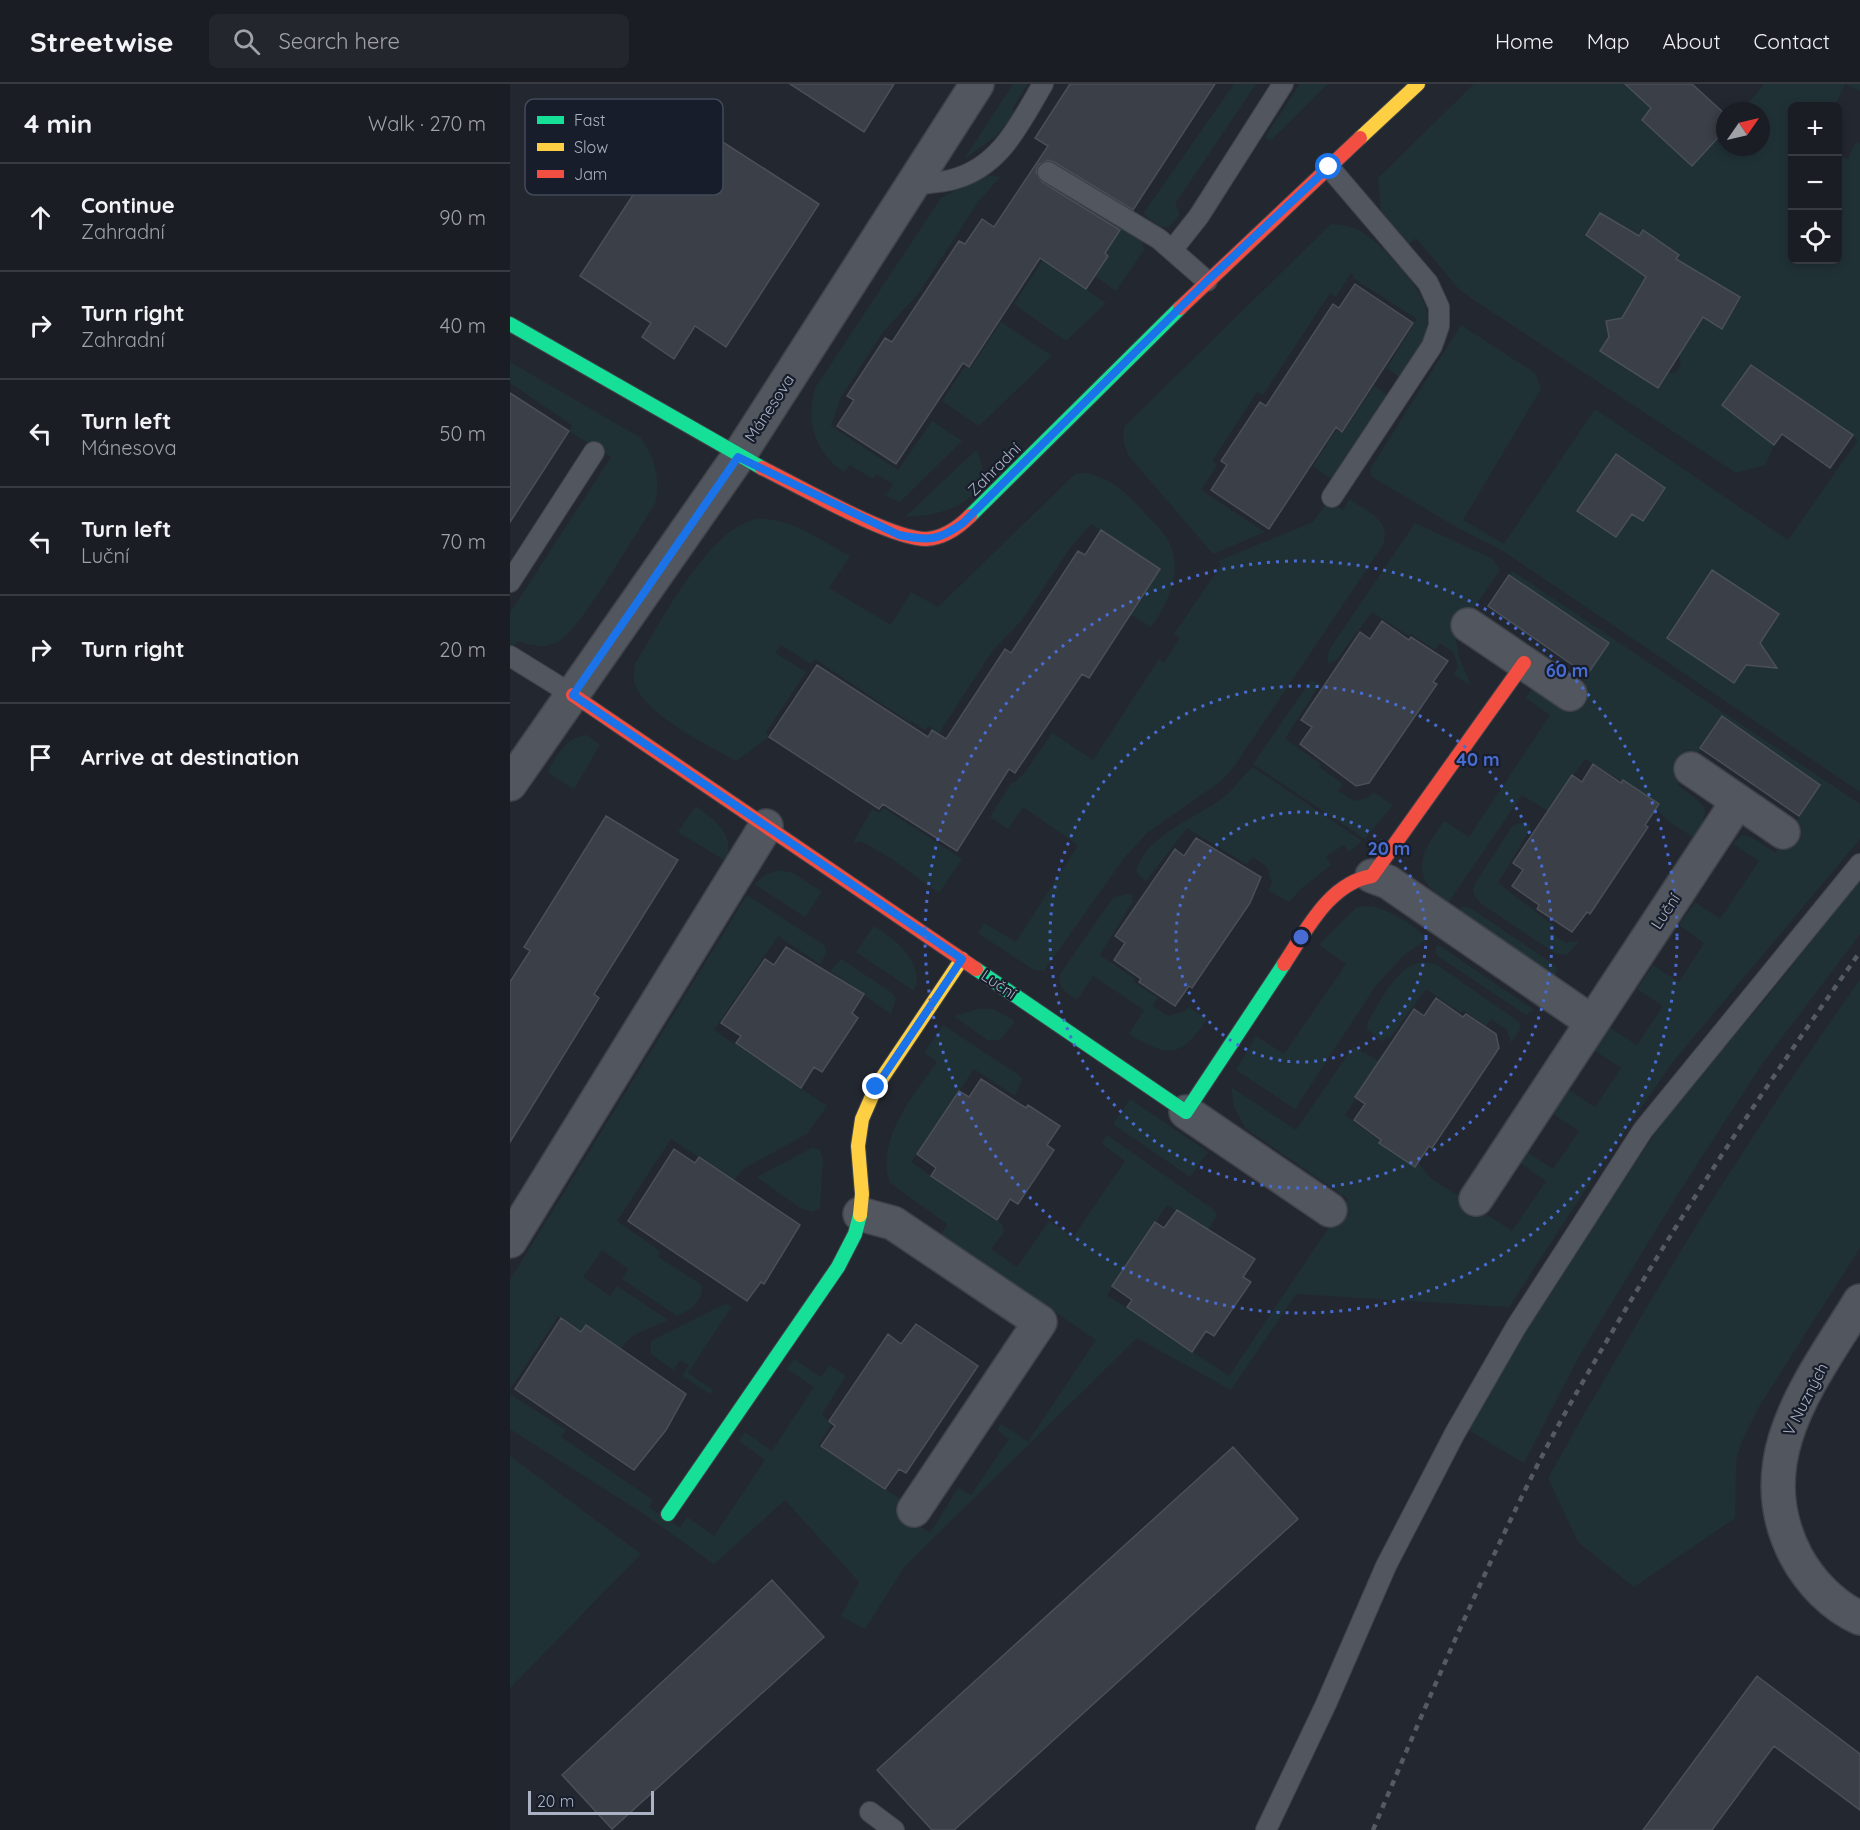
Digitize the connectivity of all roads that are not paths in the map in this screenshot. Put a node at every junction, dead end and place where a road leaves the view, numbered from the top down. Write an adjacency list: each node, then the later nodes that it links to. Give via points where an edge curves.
1 (977, 84): 7 (street, Mánesova)
2 (1042, 84): 7 (lane, via 1012,139 989,162 955,179)
3 (1283, 84): 8 (lane, via 1199,216)
4 (1418, 84): 5 (street, Zahradní)
5 (1329, 167): 9 (street, Zahradní); 13 (lane, via 1428,283 1439,307 1439,326 1432,346)
6 (1048, 172): 8 (lane)
7 (912, 185): 12 (street, Mánesova)
8 (1173, 249): 9 (lane)
9 (1207, 281): 12 (street, Zahradní, via 963,523 945,536 926,541 899,535)
10 (510, 324): 12 (street, Zahradní)
11 (594, 452): 14 (lane)
12 (738, 457): 19 (street, Mánesova)
13 (1332, 497)
14 (510, 582)
15 (1468, 625): 17 (street)
16 (510, 656): 19 (lane)
17 (1524, 663): 18 (street); 26 (street)
18 (1570, 694)
19 (573, 695): 21 (street, Mánesova); 23 (street, Luční)
20 (1691, 769): 22 (street)
21 (510, 784)
22 (1738, 801): 24 (street); 28 (street, Luční)
23 (766, 826): 27 (street, Luční); 33 (street)
24 (1783, 832)
25 (1860, 864): 40 (lane, via 1642,1130 1516,1328 1455,1433 1386,1566)
26 (1372, 876): 28 (street, via 1388,882); 29 (street, via 1359,877 1341,889 1315,918)
27 (962, 959): 29 (street, Luční); 32 (street, via 876,1087 862,1119 858,1146)
28 (1592, 1022): 30 (street, Luční)
29 (1186, 1112): 31 (street, Luční)
30 (1476, 1199)
31 (1330, 1210)
32 (861, 1214): 35 (street, via 893,1223 1040,1323); 36 (street, via 838,1267)
33 (510, 1241)
34 (1860, 1301): 37 (street, V Nuzných, via 1808,1386 1787,1430 1777,1479 1779,1509 1787,1538 1804,1571 1830,1599)
35 (914, 1510)
36 (668, 1514)
37 (1860, 1618)
38 (870, 1812): 39 (lane)
39 (894, 1830)
40 (1266, 1830)

